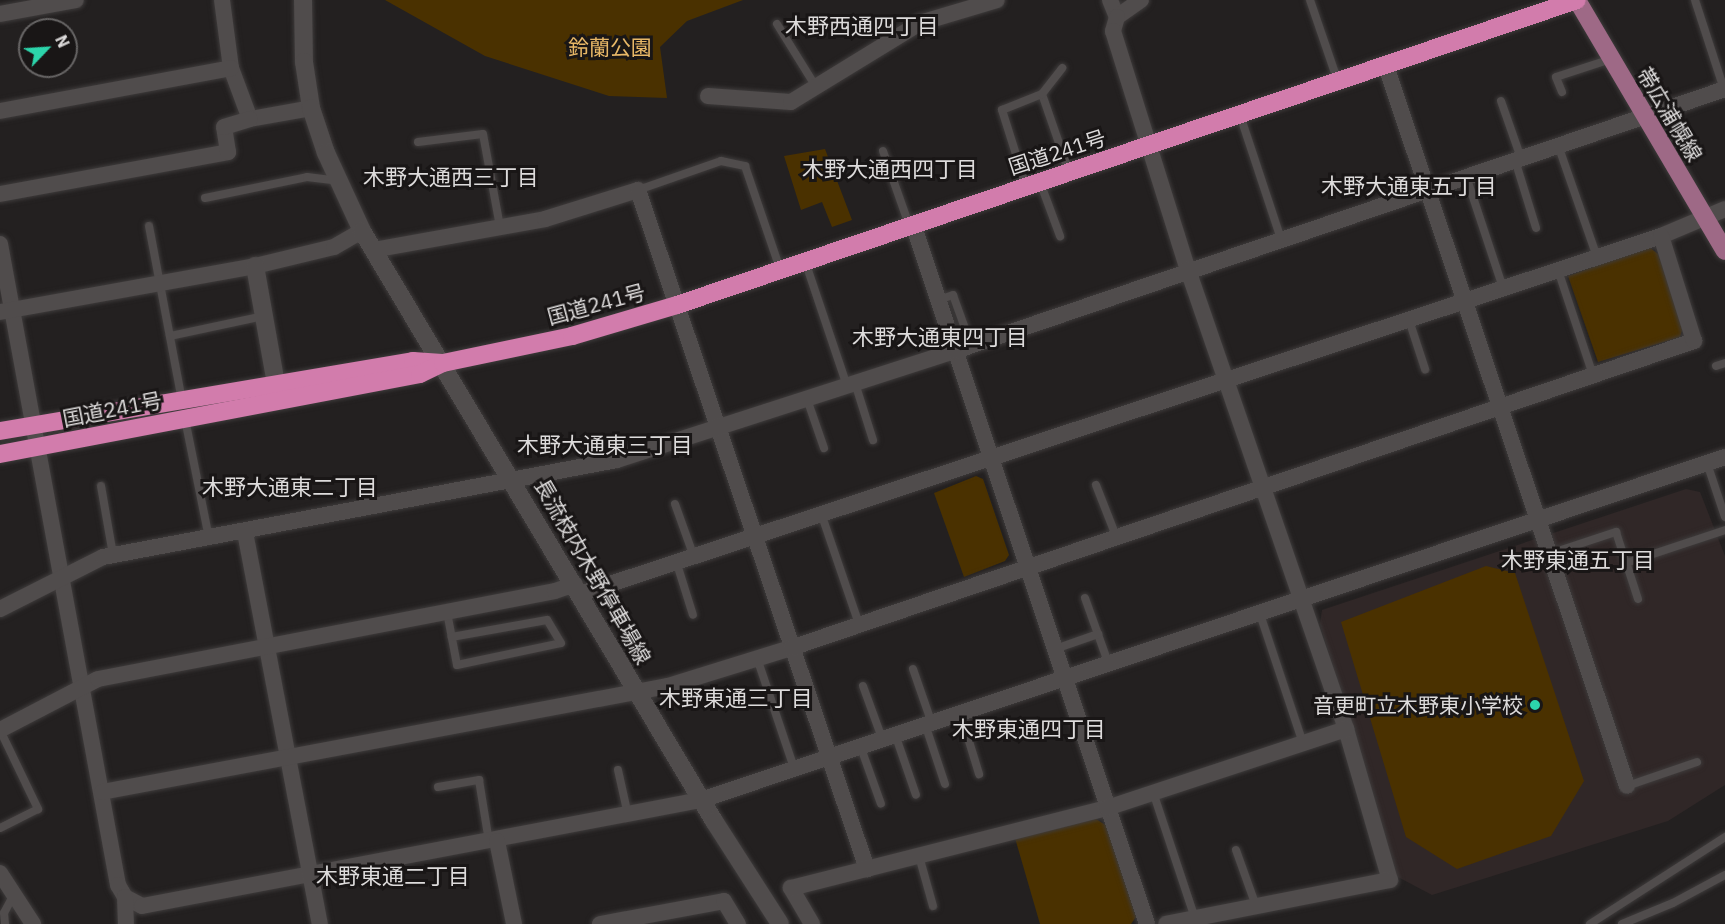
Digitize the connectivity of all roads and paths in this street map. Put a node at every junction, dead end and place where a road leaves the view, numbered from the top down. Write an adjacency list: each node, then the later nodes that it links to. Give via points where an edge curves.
1 (75, 0): 11 (street)
2 (222, 0): 16 (street)
3 (303, 0): 25 (main road, 長流枝内木野停車場線, via 304,62)
4 (998, 0): 10 (street)
5 (1110, 0): 12 (street)
6 (1141, 0): 12 (street)
7 (1311, 0): 18 (lane)
8 (1576, 0): 14 (main road, 帯広浦幌線); 15 (highway, 国道241号)
9 (1695, 0): 20 (lane)
10 (944, 6): 19 (street)
11 (0, 14)
12 (1117, 17): 32 (street, via 1113,31)
13 (777, 24): 19 (lane)
14 (1611, 58): 21 (lane, via 1556,76); 28 (main road, 帯広浦幌線)
15 (1386, 66): 18 (highway, 国道241号); 40 (street)
16 (231, 68): 26 (street); 29 (street)
17 (1062, 68): 22 (lane)
18 (1338, 82): 27 (highway, 国道241号)
19 (816, 87): 23 (street, via 791,102)
20 (1725, 89): 28 (street)
21 (1562, 92)
22 (1042, 94): 35 (lane); 38 (lane, via 1002,110)
23 (708, 96)
24 (1501, 101): 34 (lane)
25 (311, 108): 29 (street); 37 (main road, 長流枝内木野停車場線)
26 (0, 111)
27 (1240, 115): 32 (highway, 国道241号); 52 (lane)
28 (1645, 116): 31 (street); 44 (main road, 帯広浦幌線)
29 (250, 119): 41 (street, via 224,127 228,152)
30 (418, 142): 47 (lane, via 483,134)
31 (1558, 145): 34 (street); 56 (lane)
32 (1148, 146): 35 (highway, 国道241号); 60 (street)
33 (883, 151): 45 (lane)
34 (1518, 159): 36 (street); 48 (lane)
35 (1069, 172): 38 (highway, 国道241号)
36 (1466, 176): 40 (street); 63 (lane)
37 (338, 181): 42 (lane, via 307,177); 49 (main road, 長流枝内木野停車場線)
38 (1033, 184): 45 (highway, 国道241号); 50 (lane)
39 (638, 190): 47 (street, via 545,219); 59 (lane, via 721,161 745,166); 65 (street)
40 (1427, 190): 52 (street); 64 (street)
41 (0, 194)
42 (205, 198)
43 (1725, 209): 44 (street)
44 (1706, 218): 51 (street); 55 (main road, 帯広浦幌線)
45 (911, 225): 57 (highway, 国道241号); 70 (street, via 938,300)
46 (149, 226): 62 (lane)
47 (500, 227): 54 (street)
48 (1536, 228)
49 (362, 231): 54 (main road, 長流枝内木野停車場線); 58 (street, via 334,247)
50 (1060, 236)
51 (1661, 236): 56 (street); 73 (street, via 1694,341)
52 (1281, 239): 60 (street)
53 (0, 244): 66 (street)
54 (374, 250): 71 (main road, 長流枝内木野停車場線)
55 (1725, 251)
56 (1597, 257): 61 (street)
57 (805, 261): 59 (highway, 国道241号); 76 (lane)
58 (255, 266): 62 (street); 67 (main road)
59 (780, 269): 65 (highway, 国道241号)
60 (1188, 270): 70 (street); 74 (street)
61 (1558, 270): 63 (street); 73 (lane)
62 (160, 283): 66 (street); 69 (lane)
63 (1503, 288): 64 (street)
64 (1464, 301): 68 (street); 78 (street)
65 (677, 305): 71 (highway, 国道241号, via 572,336); 81 (street)
66 (6, 310): 80 (street)
67 (264, 316): 69 (lane); 75 (main road)
68 (1409, 320): 72 (lane); 74 (street)
69 (170, 336): 79 (lane)
70 (963, 348): 76 (street); 88 (street)
71 (443, 363): 75 (highway, 国道241号, via 413,361); 79 (highway, 国道241号, via 420,374); 90 (main road, 長流枝内木野停車場線)
72 (1425, 369)
73 (1593, 375): 78 (street)
74 (1228, 380): 88 (street); 93 (street)
75 (276, 384): 79 (highway, 国道241号)
76 (851, 385): 77 (street); 83 (lane)
77 (807, 399): 81 (street); 85 (lane)
78 (1499, 406): 93 (street); 97 (street)
79 (184, 409): 80 (highway, 国道241号); 84 (highway, 国道241号); 101 (lane)
80 (33, 425): 82 (highway, 国道241号); 84 (street)
81 (717, 428): 90 (street, via 617,460); 102 (street)
82 (0, 431)
83 (873, 441)
84 (37, 446): 86 (highway, 国道241号); 109 (street)
85 (824, 448)
86 (0, 454)
87 (1725, 457): 89 (street)
88 (991, 460): 95 (street); 108 (street)
89 (1707, 463): 96 (lane); 97 (street)
90 (515, 483): 99 (street); 110 (main road, 長流枝内木野停車場線)
91 (1096, 485): 100 (lane)
92 (101, 486): 104 (lane)
93 (1264, 487): 100 (street); 113 (street)
94 (675, 504): 105 (lane)
95 (822, 516): 102 (street); 118 (lane)
96 (1725, 517)
97 (1538, 520): 103 (street); 113 (street)
98 (1725, 530): 106 (lane)
99 (245, 532): 101 (street); 121 (street)
100 (1116, 536): 108 (street)
101 (209, 538): 104 (street)
102 (753, 538): 105 (street); 122 (street)
103 (1549, 554): 106 (lane, via 1616,532); 145 (street)
104 (113, 555): 109 (street)
105 (694, 558): 107 (street)
106 (1626, 563): 112 (lane)
107 (677, 564): 110 (street); 116 (lane)
108 (1027, 566): 118 (street); 123 (street)
109 (63, 579): 114 (street); 129 (street)
110 (577, 589): 115 (street); 130 (main road, 長流枝内木野停車場線)
111 (1086, 598): 119 (lane)
112 (1638, 598)
113 (1302, 601): 117 (street); 133 (street)
114 (0, 609)
115 (447, 612): 120 (lane); 121 (street)
116 (693, 615)
117 (1260, 615): 125 (street); 136 (lane)
118 (859, 624): 122 (street)
119 (1098, 634): 123 (lane); 125 (lane)
120 (452, 638): 120 (lane, via 457,664 561,643 547,620)
121 (268, 647): 129 (street, via 98,679); 138 (street)
122 (791, 648): 124 (street); 139 (street)
123 (1055, 648): 127 (street)
124 (757, 658): 130 (street, via 668,687); 142 (lane)
125 (1109, 665): 127 (street)
126 (914, 669): 132 (lane)
127 (1066, 679): 131 (street); 152 (street)
128 (863, 686): 135 (lane)
129 (81, 688): 134 (street); 147 (street)
130 (637, 690): 138 (street); 150 (main road, 長流枝内木野停車場線)
131 (961, 715): 132 (street); 143 (lane)
132 (929, 726): 135 (street); 144 (lane)
133 (1346, 729): 136 (street); 166 (street, via 1390,880)
134 (0, 730): 154 (lane, via 38,809)
135 (889, 739): 137 (street); 149 (lane)
136 (1303, 743): 148 (street)
137 (861, 748): 139 (street); 151 (lane)
138 (289, 759): 147 (street); 161 (street)
139 (830, 759): 142 (street); 159 (street)
140 (1697, 762): 145 (lane)
141 (618, 770): 153 (lane)
142 (795, 771): 150 (street)
143 (979, 774)
144 (945, 784)
145 (1627, 786)
146 (438, 787): 156 (lane, via 479,780)
147 (102, 792): 164 (street, via 118,885)
148 (1153, 792): 152 (street); 167 (lane)
149 (916, 795)
150 (701, 800): 153 (street); 175 (main road, 長流枝内木野停車場線)
151 (881, 804)
152 (1107, 808): 158 (street); 177 (street)
153 (628, 815): 156 (street)
154 (0, 828)
155 (1725, 837): 179 (lane)
156 (493, 841): 161 (street); 172 (street)
157 (1236, 850): 166 (lane)
158 (919, 856): 159 (street); 165 (lane)
159 (867, 869): 176 (street, via 791,888)
160 (0, 873): 163 (street)
161 (310, 875): 164 (street, via 142,906); 171 (street)
162 (1725, 875): 180 (lane)
163 (14, 894): 168 (lane, via 4,913); 169 (street)
164 (125, 897): 170 (street)
165 (933, 906)
166 (1256, 906): 167 (street)
167 (1195, 918): 178 (street)
168 (5, 924)
169 (33, 924)
170 (126, 924)
171 (321, 924)
172 (514, 924)
173 (600, 924): 174 (street, via 724,901)
174 (738, 924)
175 (780, 924)
176 (812, 924)
177 (1147, 924)
178 (1166, 924)
179 (1590, 924)
180 (1622, 924)

